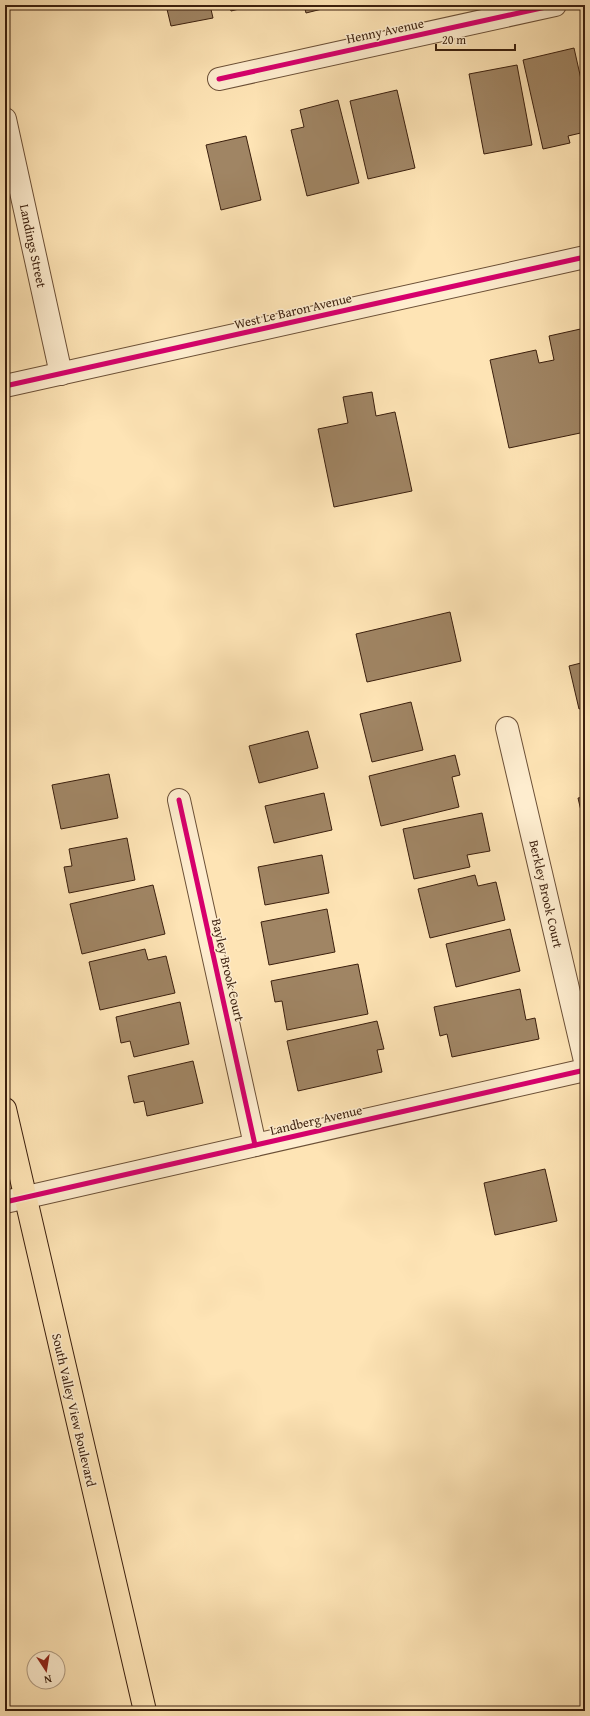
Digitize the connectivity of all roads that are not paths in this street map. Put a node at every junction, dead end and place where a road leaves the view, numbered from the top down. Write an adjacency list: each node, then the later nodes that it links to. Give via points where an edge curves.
1 (556, 5): 2 (street, Henny Avenue)
2 (219, 79)
3 (5, 119): 5 (street, Landings Street)
4 (585, 257): 5 (street, West Le Baron Avenue)
5 (61, 374): 6 (street, West Le Baron Avenue)
6 (5, 386)
7 (508, 728): 9 (street, Berkley Brook Court)
8 (179, 800): 12 (street, Bayley Brook Court)
9 (585, 1061)
10 (585, 1070): 12 (street, Landberg Avenue)
11 (5, 1109): 13 (main road, South Valley View Boulevard)
12 (255, 1144): 13 (street, Landberg Avenue)
13 (15, 1200): 14 (main road, South Valley View Boulevard)
14 (144, 1711)

